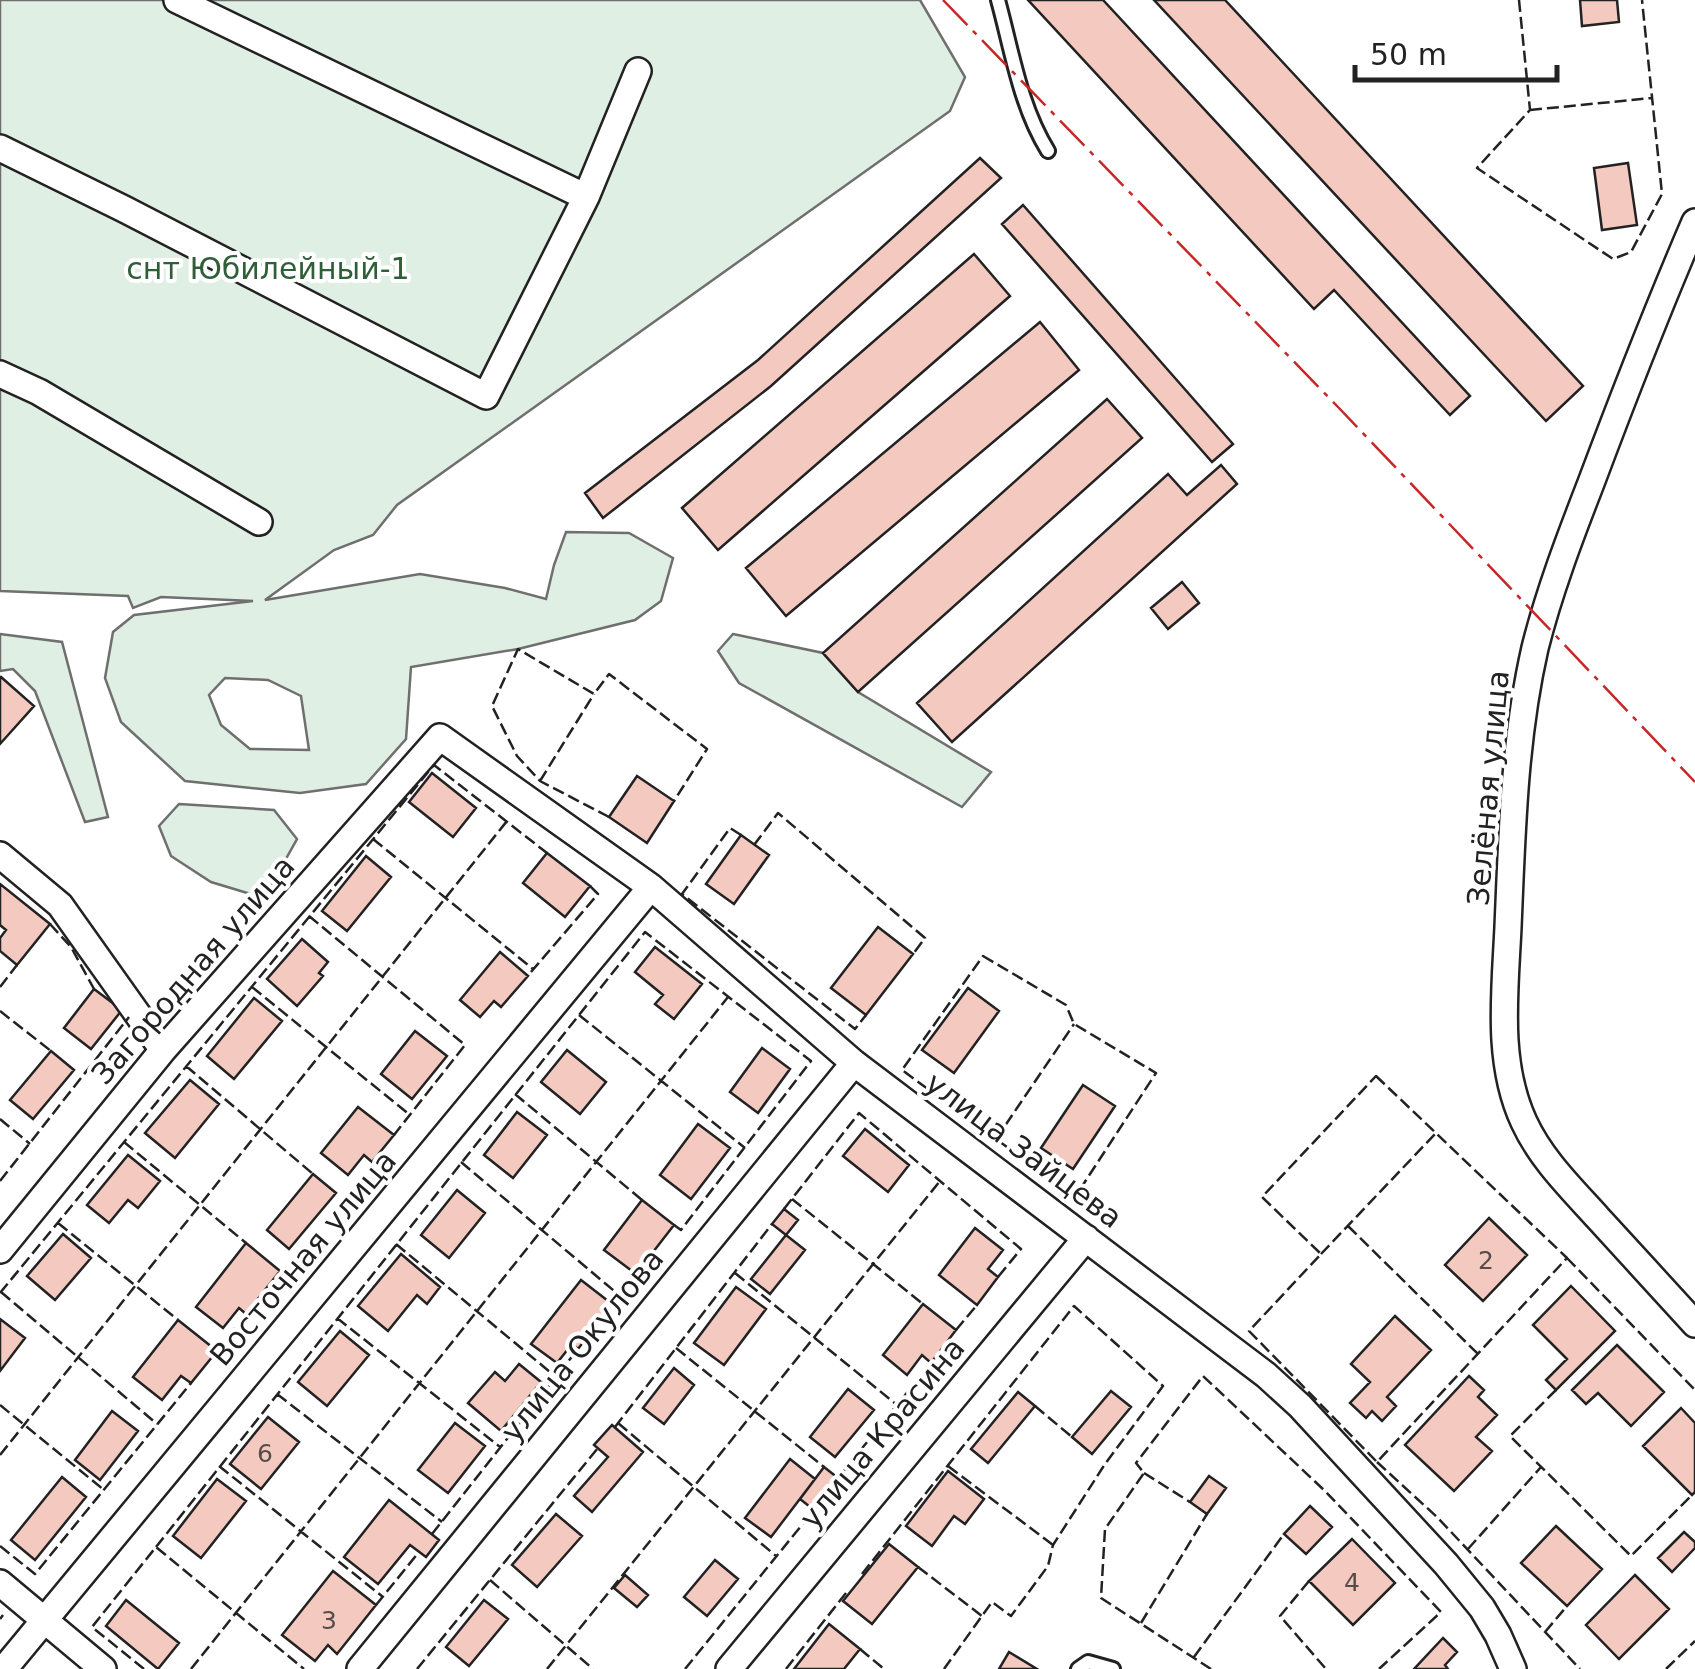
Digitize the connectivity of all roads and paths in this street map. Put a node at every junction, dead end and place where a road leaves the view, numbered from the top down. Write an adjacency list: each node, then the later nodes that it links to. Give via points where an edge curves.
1 (177, 0): 6 (street)
2 (998, 0): 5 (lane, via 1024,101)
3 (638, 70): 6 (street)
4 (0, 148): 6 (street, via 486,396)
5 (1048, 152)
6 (586, 197)
7 (1695, 222): 17 (street, Зелёная улица, via 1611,428 1535,650 1513,805 1504,1010 1512,1090 1542,1153)
8 (0, 374): 9 (street)
9 (259, 522)
10 (440, 737): 12 (street, улица Зайцева); 13 (street, Загородная улица)
11 (0, 855): 13 (street, via 60,905)
12 (651, 887): 14 (street, улица Зайцева); 19 (street, Восточная улица)
13 (163, 1050): 16 (street, Загородная улица)
14 (854, 1063): 15 (street, улица Зайцева); 23 (street, улица Окулова)
15 (1086, 1238): 20 (street, улица Зайцева, via 1300,1406 1482,1608); 24 (street, улица Красина)
16 (0, 1250)
17 (1695, 1324)
18 (0, 1583): 19 (street)
19 (44, 1622): 21 (street, Восточная улица); 22 (street)
20 (1506, 1666)
21 (4, 1669)
22 (103, 1669)
23 (360, 1669)
24 (728, 1669)
25 (1078, 1669): 26 (lane, via 1088,1662)
26 (1113, 1669)

